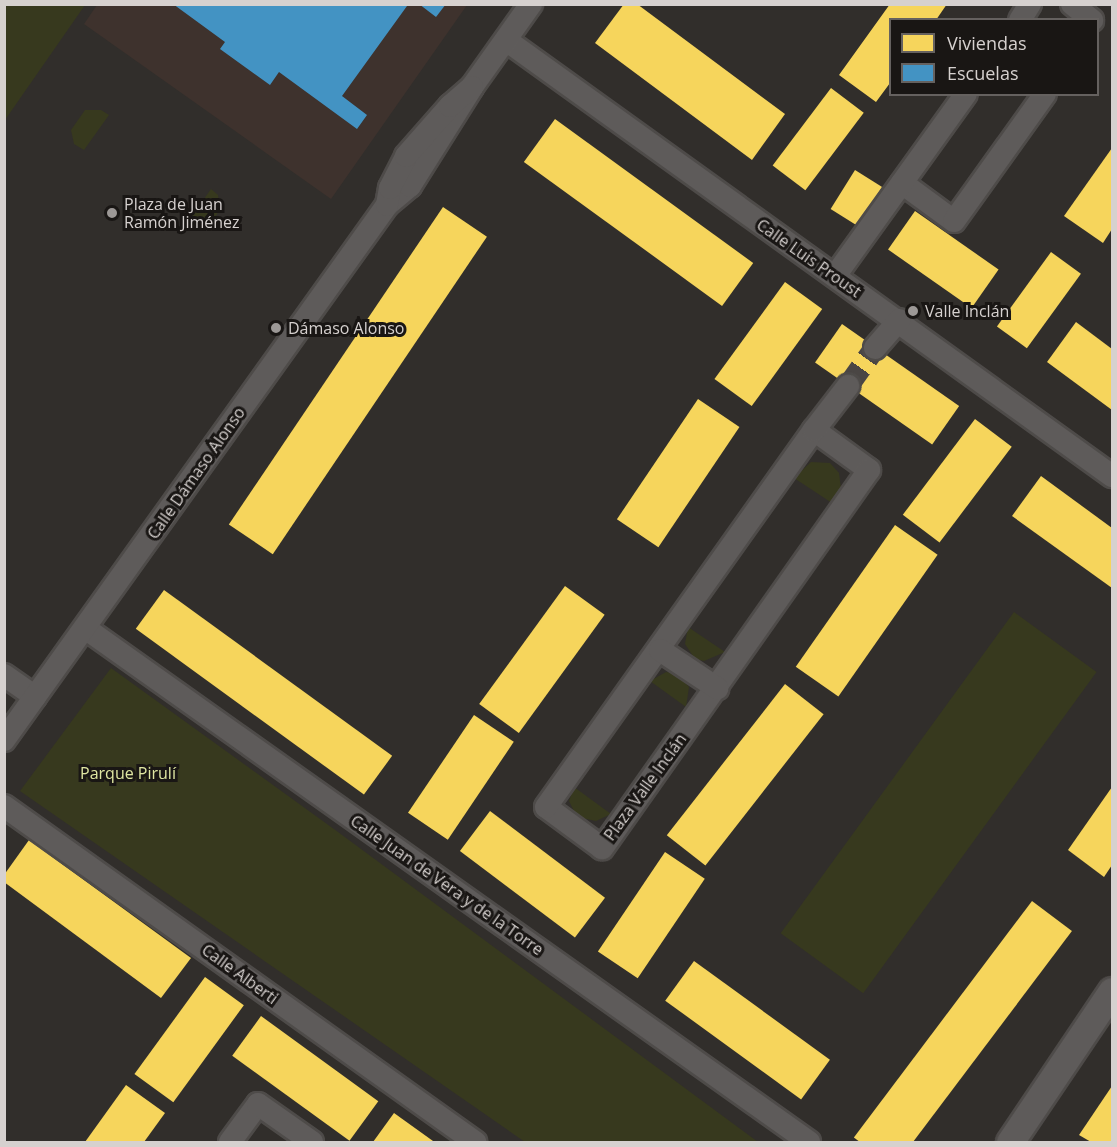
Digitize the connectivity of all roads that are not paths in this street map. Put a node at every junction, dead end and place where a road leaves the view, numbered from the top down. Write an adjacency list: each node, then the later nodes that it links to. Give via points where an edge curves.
1 (531, 4): 6 (street, Calle Dámaso Alonso)
2 (1030, 4): 4 (street)
3 (1072, 4): 5 (street)
4 (1021, 18)
5 (1090, 18)
6 (506, 40): 10 (street, Calle Luis Proust); 16 (street, Calle Dámaso Alonso, via 410,186 399,199 387,205)
7 (965, 96): 9 (street)
8 (1044, 96): 9 (street, via 954,221)
9 (902, 183): 10 (street)
10 (835, 276): 11 (street, Calle Luis Proust)
11 (899, 320): 12 (street); 15 (street, Calle Luis Proust)
12 (875, 348)
13 (848, 386): 14 (street, Plaza Valle Inclán)
14 (814, 430): 17 (street, Plaza Valle Inclán); 19 (street, Plaza Valle Inclán, via 869,470)
15 (1113, 476)
16 (85, 628): 20 (street, Calle Dámaso Alonso); 27 (street, Calle Juan de Vera y de la Torre)
17 (660, 650): 19 (street); 19 (street, Plaza Valle Inclán, via 546,807 602,848)
18 (4, 675): 20 (street)
19 (717, 688)
20 (35, 697): 21 (street, Calle Dámaso Alonso)
21 (4, 740)
22 (4, 807): 26 (street, Calle Alberti)
23 (1110, 1000): 28 (street)
24 (230, 1143): 25 (street, via 258,1104)
25 (312, 1143)
26 (475, 1143)
27 (809, 1143)
28 (1010, 1143)

